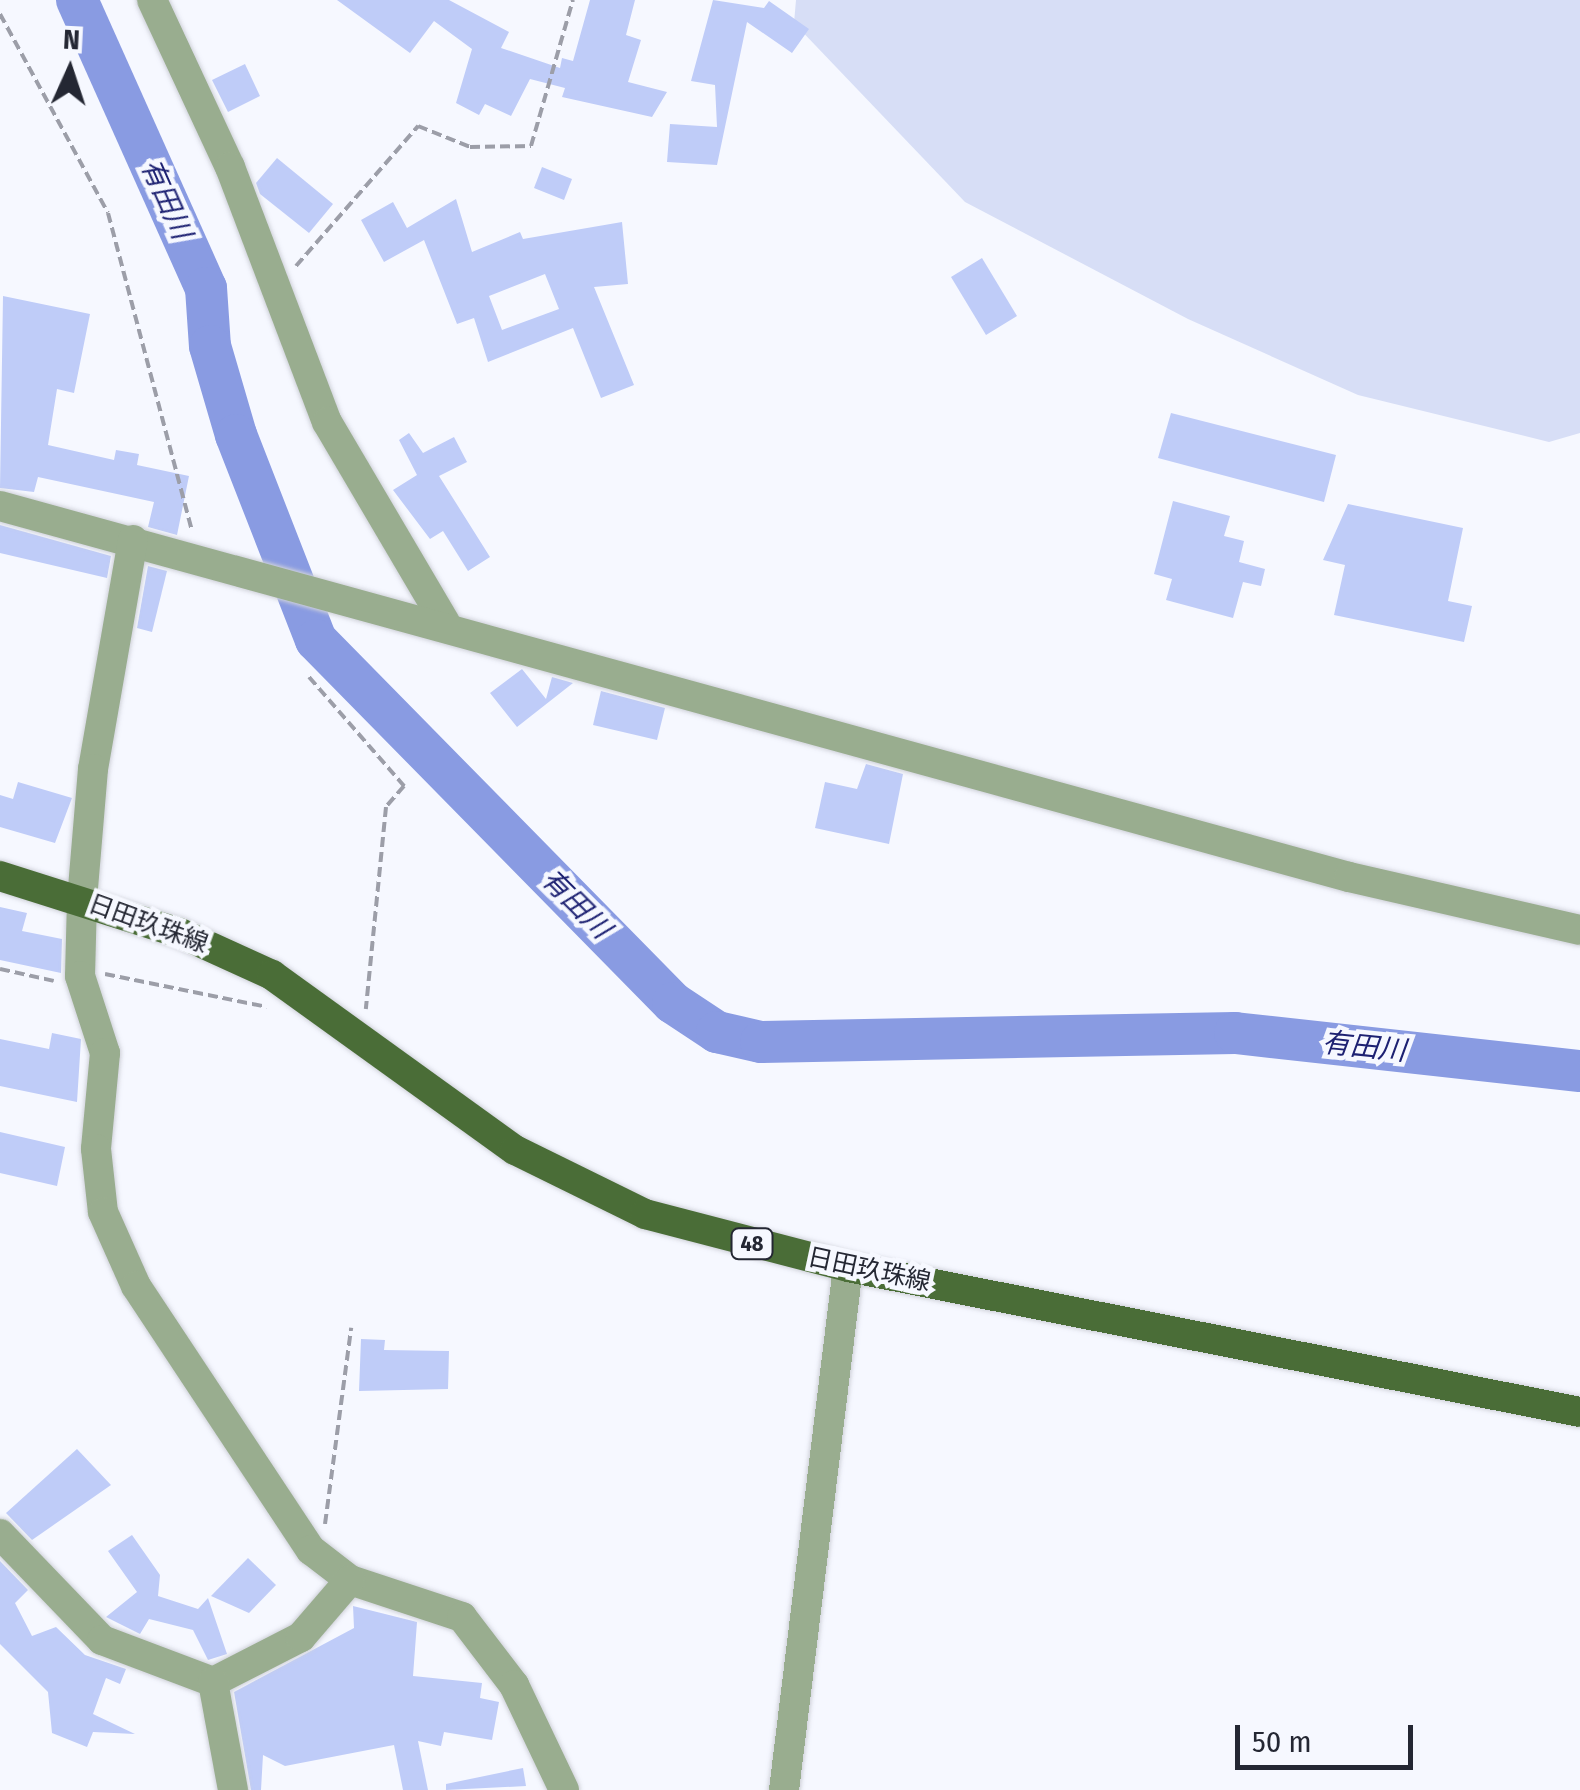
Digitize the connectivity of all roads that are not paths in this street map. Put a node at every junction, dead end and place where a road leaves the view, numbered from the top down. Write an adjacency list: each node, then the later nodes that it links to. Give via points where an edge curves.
1 (152, 0): 4 (street, via 277,288 327,422)
2 (0, 506): 3 (street)
3 (133, 540): 4 (street); 6 (street, via 93,769)
4 (435, 620): 7 (street, via 1349,878)
5 (0, 876): 6 (main road, 日田玖珠線 / 48)
6 (82, 900): 8 (main road, 日田玖珠線 / 48, via 272,975 363,1034 514,1150 584,1186 645,1214); 11 (street, via 81,983 102,1023 96,1149 114,1241 320,1558)
7 (1580, 930)
8 (848, 1267): 9 (main road, 日田玖珠線 / 48); 15 (street)
9 (1580, 1412)
10 (0, 1534): 12 (street, via 102,1640)
11 (350, 1580): 12 (street, via 302,1637); 13 (street, via 462,1616 514,1685)
12 (213, 1682): 14 (street)
13 (561, 1789)
14 (233, 1790)
15 (784, 1790)

